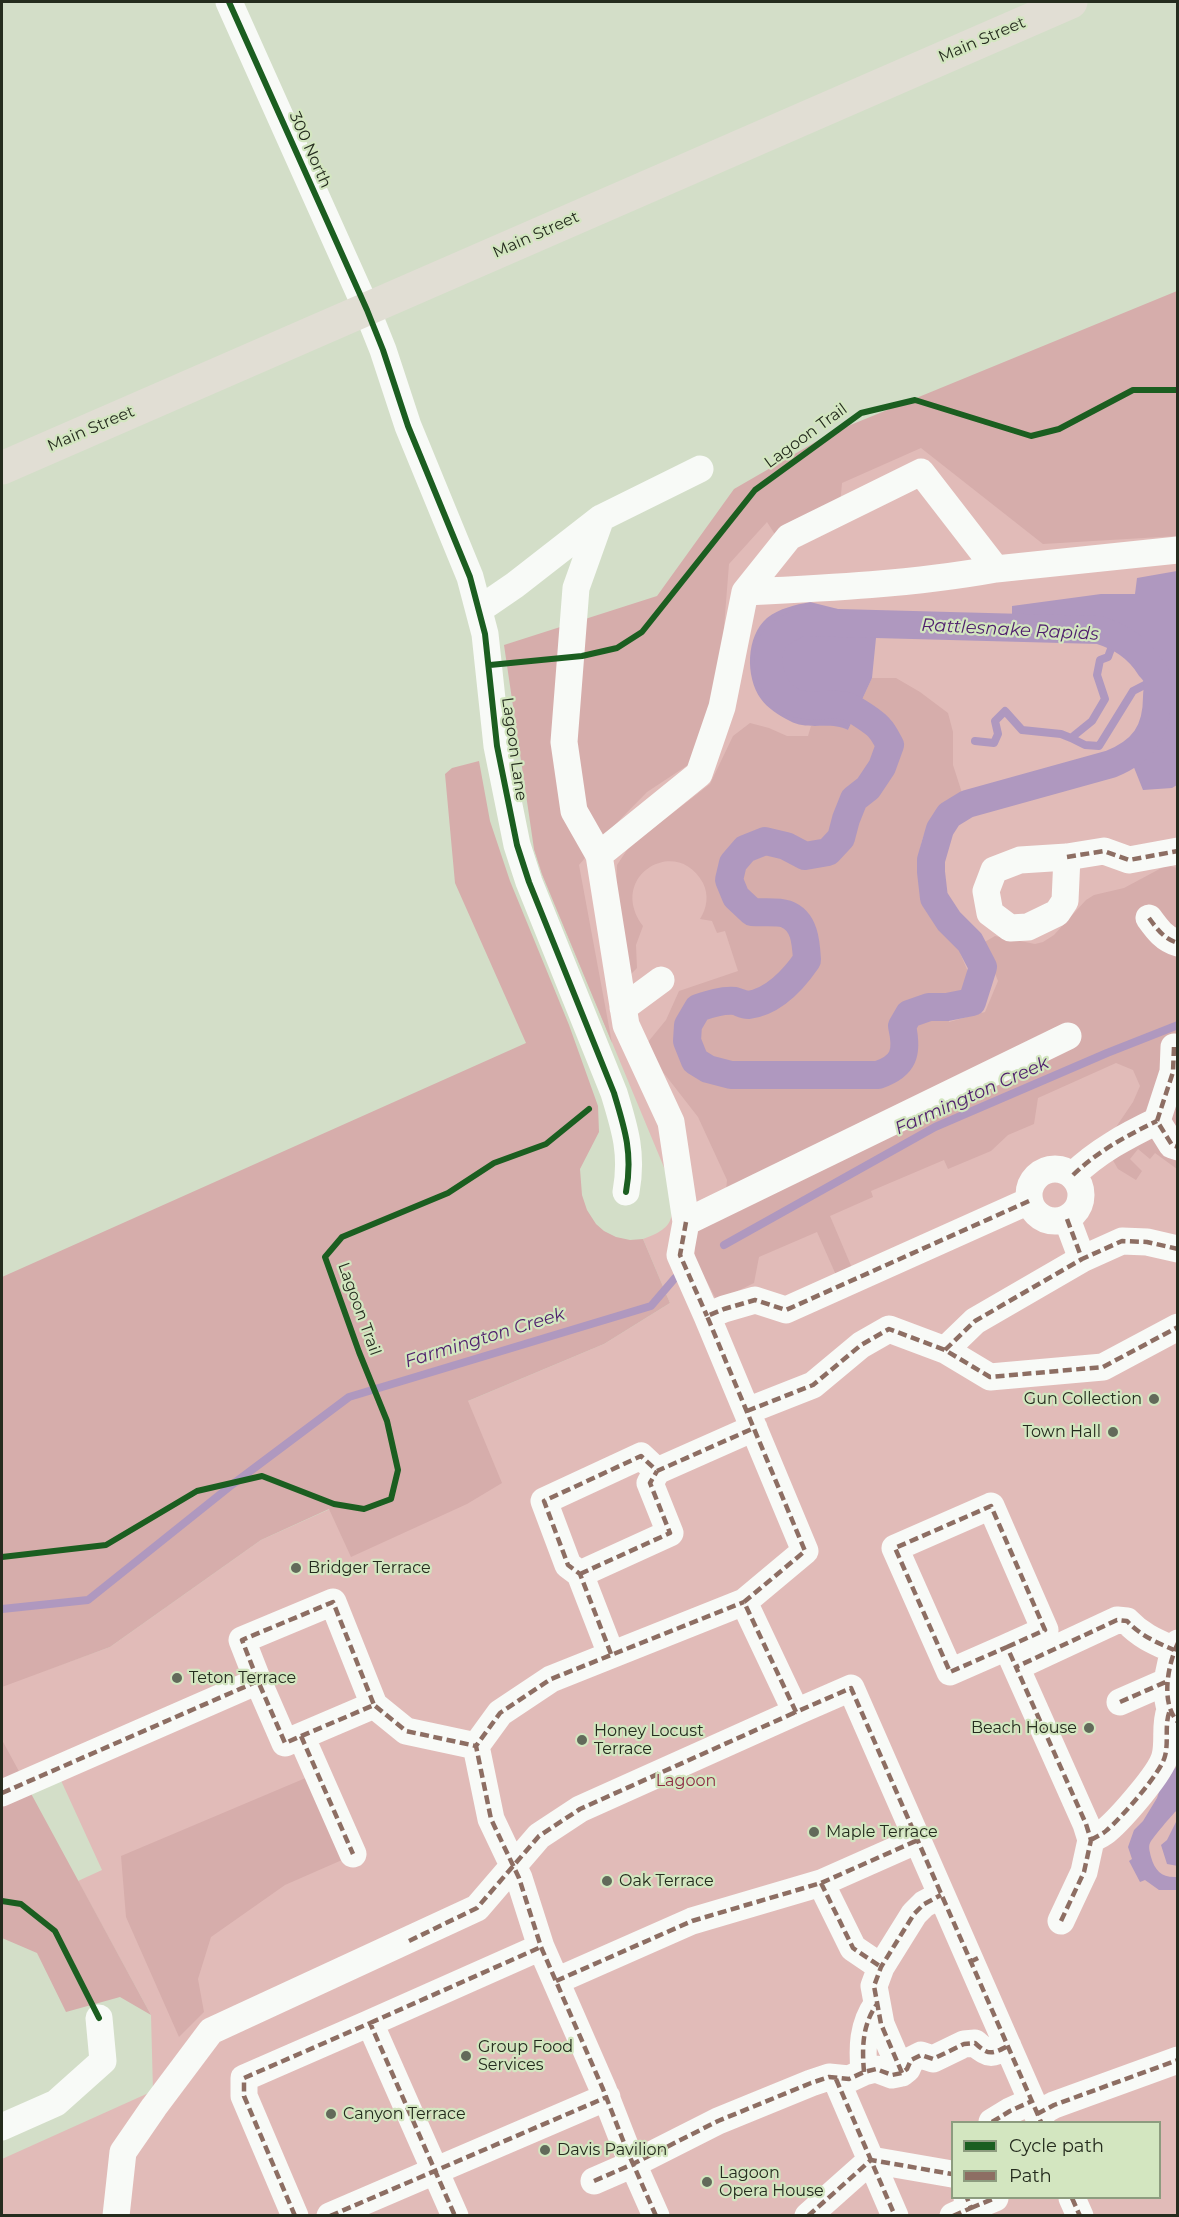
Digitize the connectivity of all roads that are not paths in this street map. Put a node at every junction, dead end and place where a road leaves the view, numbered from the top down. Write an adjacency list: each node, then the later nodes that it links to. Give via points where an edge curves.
1 (229, 2): 4 (street, 300 North)
2 (1071, 2): 3 (main road, Main Street)
3 (1032, 9): 4 (main road, Main Street)
4 (367, 310): 5 (main road, Main Street); 11 (street, Lagoon Lane)
5 (2, 468)
6 (700, 469): 7 (street)
7 (601, 518): 11 (street); 13 (street, via 576,588 564,742 574,811)
8 (1178, 550): 9 (street)
9 (996, 569): 10 (street, via 872,585); 10 (street, via 921,472 789,537)
10 (745, 592): 13 (street, via 722,707 699,774)
11 (480, 609): 24 (street, Lagoon Lane, via 490,665 496,746 517,845 621,1116 630,1155)
12 (1176, 846): 14 (street, via 1129,860 1104,851)
13 (599, 855): 18 (street)
14 (1067, 857)
15 (1149, 918): 16 (street, via 1170,941)
16 (1178, 943)
17 (661, 980): 18 (street)
18 (623, 1008): 27 (street, via 626,1025 671,1122)
19 (1068, 1036): 27 (street)
20 (1174, 1047): 21 (street, via 1173,1072)
21 (1156, 1120): 22 (street); 23 (street, via 1112,1144)
22 (1178, 1148)
23 (1073, 1175): 25 (street, via 1058,1168 1042,1171 1030,1184); 26 (street, via 1082,1199)
24 (626, 1192)
25 (1029, 1201): 26 (street, via 1044,1219); 30 (street, via 786,1310 755,1300)
26 (1067, 1219): 29 (street)
27 (686, 1222): 30 (street, via 680,1255)
28 (1178, 1249): 29 (street, via 1122,1241)
29 (1083, 1259): 32 (street, via 975,1321)
30 (707, 1316): 33 (street)
31 (1178, 1327): 32 (street, via 1103,1367 990,1377)
32 (945, 1350): 33 (street, via 889,1329 861,1345 813,1385)
33 (750, 1419): 34 (street); 36 (street, via 805,1551)
34 (657, 1471): 35 (street, via 650,1483 670,1533); 35 (street, via 641,1456 544,1501 568,1564)
35 (580, 1574): 38 (street)
36 (744, 1602): 38 (street); 44 (street)
37 (1176, 1647): 39 (street, via 1150,1640 1127,1621 1117,1620); 41 (street)
38 (611, 1654): 47 (street, via 550,1679 500,1713)
39 (1012, 1657): 39 (street, via 950,1672 895,1548 991,1506 1045,1630); 50 (street)
40 (258, 1681): 43 (street, via 242,1640 333,1602); 46 (street, via 285,1743); 48 (street)
41 (1168, 1681): 42 (street); 45 (street)
42 (1120, 1702)
43 (375, 1705): 46 (street); 47 (street, via 406,1731)
44 (796, 1712): 49 (street, via 851,1688); 52 (street, via 580,1809 539,1836)
45 (1174, 1716): 50 (street, via 1166,1727 1165,1757 1158,1770 1121,1816)
46 (301, 1736): 51 (street)
47 (476, 1746): 52 (street, via 491,1818)
48 (2, 1793)
49 (918, 1840): 53 (street); 54 (street)
50 (1091, 1840): 55 (street, via 1084,1872)
51 (353, 1854)
52 (513, 1866): 56 (street); 77 (street, via 477,1908 211,2031 123,2152)
53 (821, 1883): 57 (street, via 853,1948); 58 (street, via 692,1921)
54 (941, 1895): 57 (street, via 915,1914); 62 (street, via 971,1951)
55 (1061, 1921)
56 (541, 1947): 58 (street); 61 (street)
57 (881, 1967): 59 (street, via 874,1986)
58 (556, 1981): 67 (street)
59 (877, 2004): 64 (street, via 870,2014 862,2045); 65 (street, via 881,2024)
60 (99, 2018): 70 (street, via 103,2061 56,2103)
61 (370, 2023): 73 (street); 78 (street, via 244,2078 244,2096)
62 (1008, 2046): 65 (street, via 994,2053 985,2052 975,2043 964,2044 933,2059 921,2055 911,2060); 68 (street)
63 (1178, 2060): 68 (street)
64 (864, 2072): 65 (street, via 876,2069 892,2075); 66 (street, via 849,2079)
65 (902, 2073)
66 (836, 2079): 71 (street); 72 (street, via 829,2077 811,2083 717,2121)
67 (607, 2097): 72 (street); 73 (street)
68 (1037, 2112): 69 (street, via 1010,2111)
69 (994, 2121)
70 (2, 2127)
71 (871, 2160): 74 (street); 82 (street); 83 (street)
72 (633, 2164): 75 (street); 81 (street)
73 (435, 2171): 79 (street); 80 (street)
74 (951, 2174)
75 (594, 2181)
76 (1072, 2199): 84 (street)
77 (116, 2216)
78 (295, 2216)
79 (330, 2216)
80 (454, 2216)
81 (656, 2216)
82 (808, 2216)
83 (895, 2216)
84 (1080, 2216)

